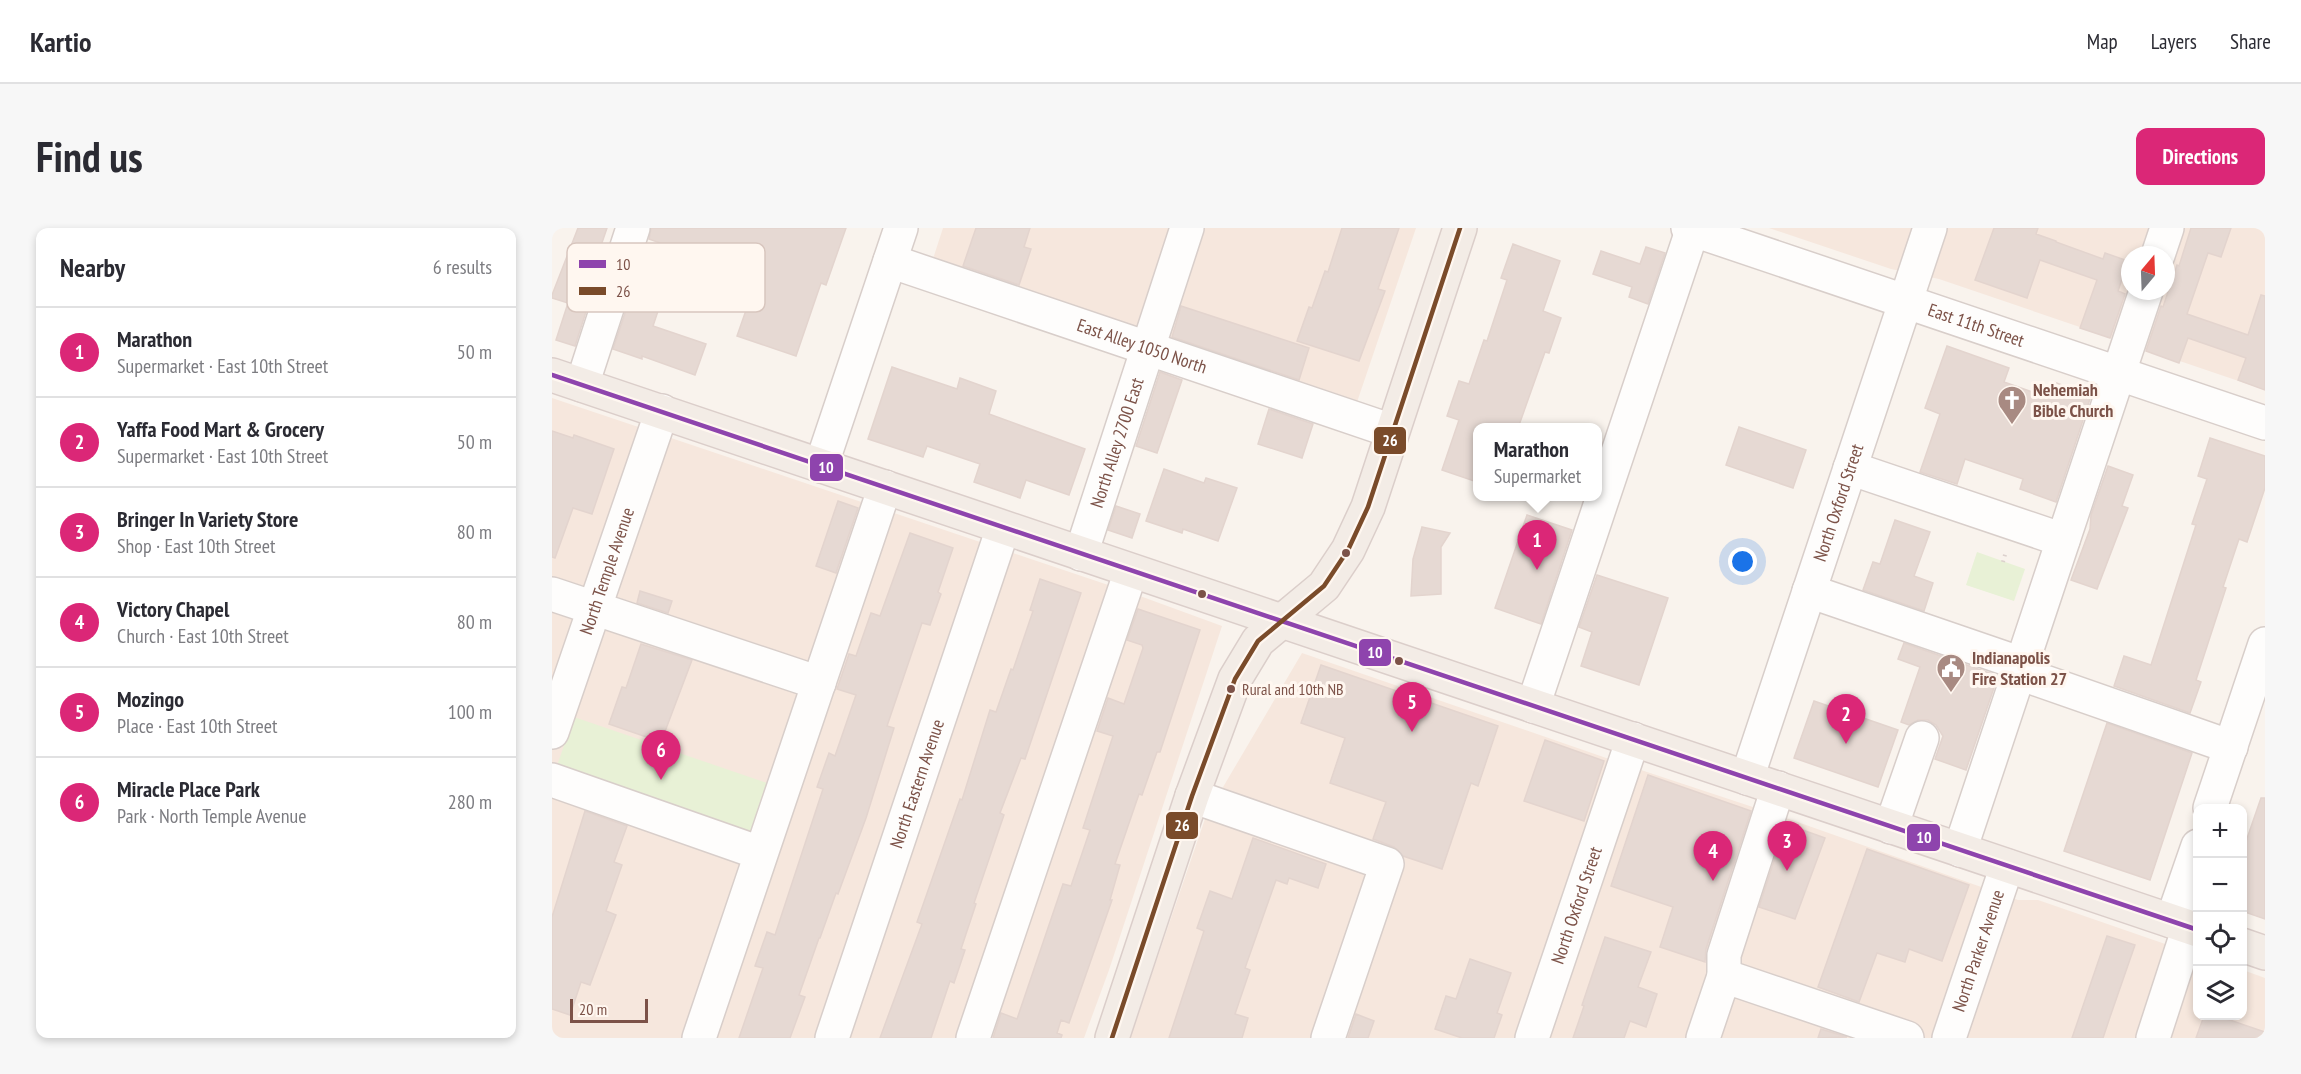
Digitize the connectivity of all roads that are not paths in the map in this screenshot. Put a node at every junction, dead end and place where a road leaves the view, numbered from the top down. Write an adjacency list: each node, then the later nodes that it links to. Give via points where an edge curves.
1 (633, 228): 8 (street)
2 (901, 228): 10 (street)
3 (1187, 228): 14 (street, North Alley 2700 East)
4 (1460, 228): 19 (main road)
5 (1930, 228): 12 (street, North Oxford Street)
6 (2167, 228): 9 (street)
7 (1691, 229): 12 (street, East 11th Street); 23 (street)
8 (626, 243)
9 (2161, 246)
10 (890, 261): 14 (street, East Alley 1050 North); 20 (street)
11 (2143, 300): 15 (street)
12 (1906, 301): 15 (street, East 11th Street); 21 (street, North Oxford Street)
13 (597, 312): 16 (street)
14 (1149, 349): 19 (street, East Alley 1050 North); 27 (street, North Alley 2700 East)
15 (2119, 374): 18 (street, East 11th Street); 26 (street)
16 (567, 380): 17 (main road)
17 (662, 411): 20 (main road); 31 (street, North Temple Avenue)
18 (2265, 423)
19 (1392, 431): 32 (main road, via 1368,507 1343,560 1324,586)
20 (821, 466): 22 (main road)
21 (1850, 468): 26 (street); 29 (street, North Oxford Street)
22 (885, 487): 25 (main road); 35 (street)
23 (1602, 498)
24 (1601, 501): 36 (street)
25 (1003, 528): 27 (main road); 56 (street, North Eastern Avenue)
26 (2063, 540): 34 (street)
27 (1081, 554): 28 (main road)
28 (1131, 571): 32 (main road); 57 (street)
29 (1809, 591): 34 (street); 41 (street, North Oxford Street)
30 (552, 594): 31 (street)
31 (594, 608): 35 (street); 37 (street, North Temple Avenue)
32 (1281, 622): 36 (main road); 44 (main road, via 1258,641 1235,679)
33 (2265, 644): 40 (street)
34 (2021, 668): 40 (street); 47 (street)
35 (819, 682): 48 (street)
36 (1533, 706): 39 (main road)
37 (552, 732)
38 (1922, 738): 46 (street)
39 (1633, 739): 41 (main road); 60 (street, North Oxford Street)
40 (2231, 747): 45 (street)
41 (1747, 778): 43 (main road)
42 (552, 780): 48 (street)
43 (1778, 788): 46 (main road); 54 (street, via 1724,955)
44 (1192, 796): 58 (main road); 59 (street, via 1387,864)
45 (2211, 804)
46 (1891, 826): 47 (main road)
47 (1960, 850): 50 (main road)
48 (760, 854): 55 (street)
49 (2196, 858): 51 (street)
50 (2007, 866): 51 (main road); 63 (street, North Parker Avenue)
51 (2186, 926): 64 (street)
52 (2247, 947): 53 (main road)
53 (2265, 953)
54 (1724, 976): 61 (street); 62 (street)
55 (699, 1038)
56 (832, 1038)
57 (973, 1038)
58 (1112, 1038)
59 (1328, 1038)
60 (1532, 1038)
61 (1703, 1038)
62 (1907, 1038)
63 (1949, 1038)
64 (2153, 1038)

